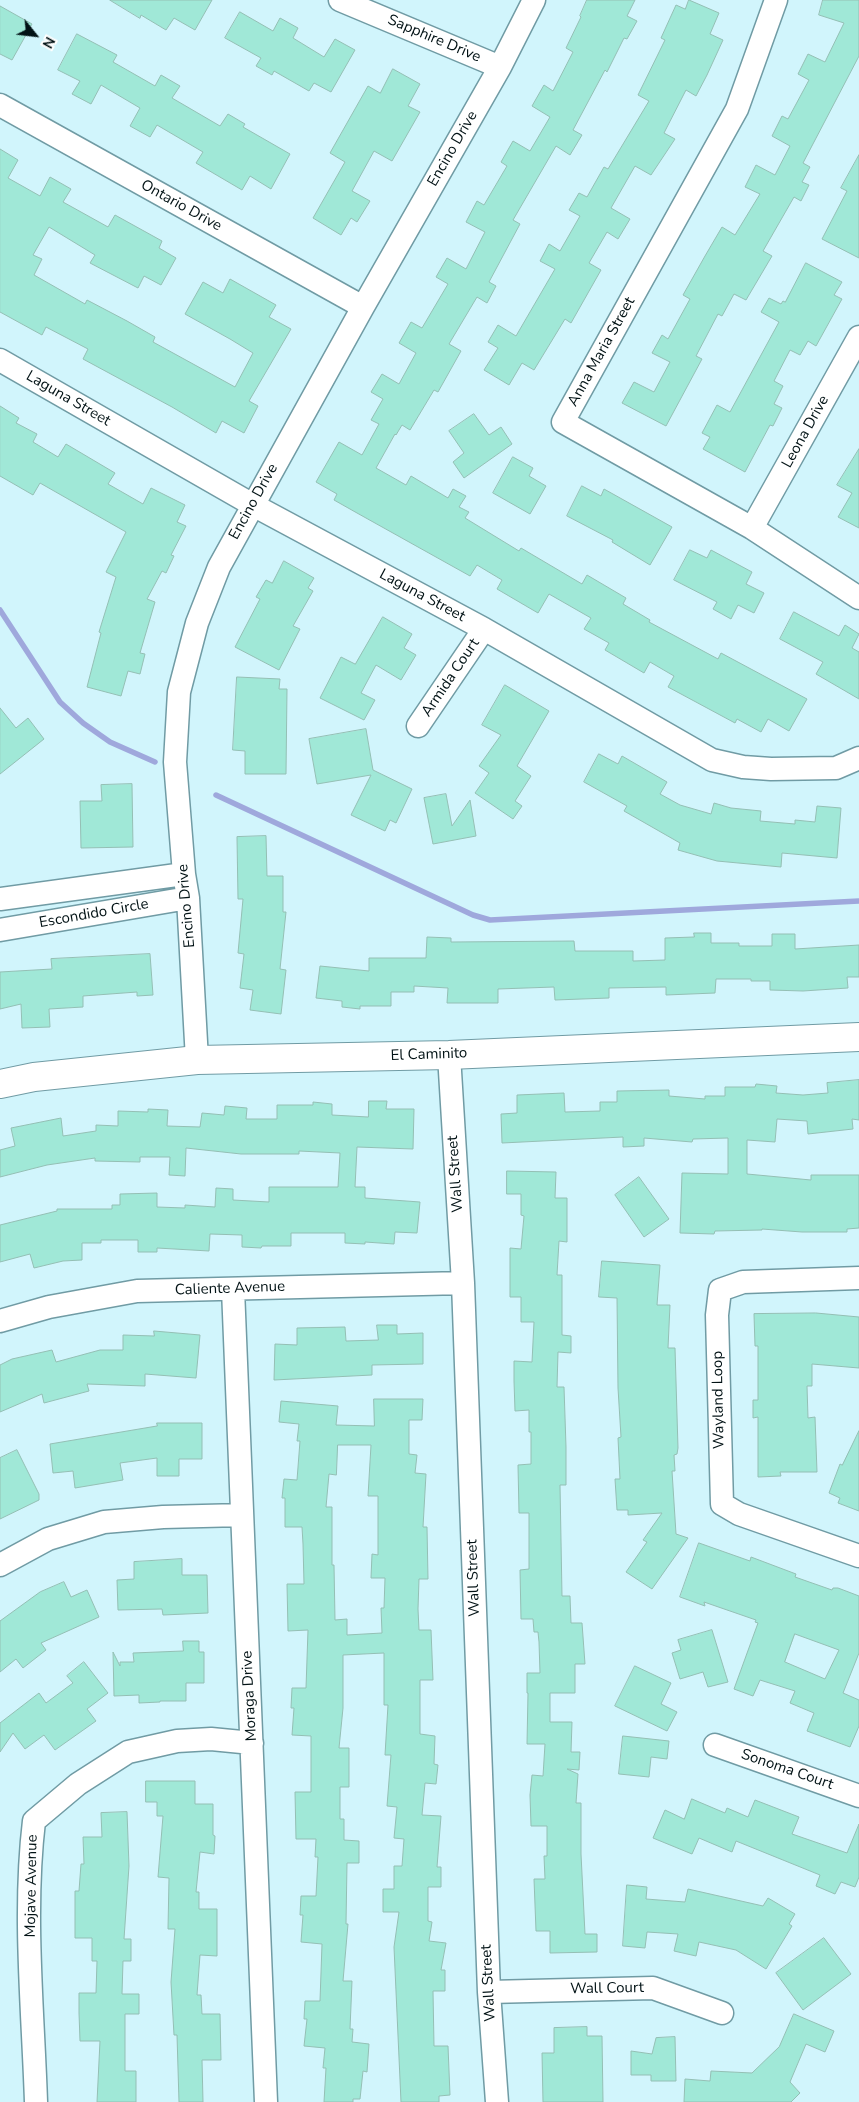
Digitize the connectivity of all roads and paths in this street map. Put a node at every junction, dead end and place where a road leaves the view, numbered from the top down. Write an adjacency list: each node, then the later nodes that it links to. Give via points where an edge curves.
1 (340, 0): 4 (street, Sapphire Drive)
2 (534, 0): 4 (street, Encino Drive)
3 (776, 0): 10 (street, Anna Maria Street, via 737,109 563,422)
4 (500, 67): 6 (street, Encino Drive)
5 (0, 105): 6 (street, Ontario Drive)
6 (363, 307): 9 (street, Encino Drive)
7 (859, 337): 10 (street, Leona Drive)
8 (0, 360): 9 (street, Laguna Street)
9 (253, 505): 12 (street, Laguna Street); 15 (street, Encino Drive, via 219,567 197,623 179,692 175,762)
10 (752, 528): 11 (street, Anna Maria Street)
11 (859, 598)
12 (484, 629): 13 (street, Armida Court); 14 (street, Laguna Street, via 712,760 771,769 836,768)
13 (418, 726)
14 (859, 758)
15 (184, 874): 16 (street, Encino Drive); 17 (street, Escondido Circle)
16 (188, 898): 18 (street, Escondido Circle); 21 (street, Encino Drive)
17 (0, 899)
18 (0, 930)
19 (859, 1037): 20 (street, El Caminito)
20 (449, 1055): 21 (street, El Caminito); 24 (street, Wall Street)
21 (197, 1060): 22 (street, El Caminito, via 34,1077)
22 (0, 1084)
23 (859, 1278): 28 (street, Wayland Loop, via 744,1282 720,1290 717,1315 722,1504 739,1514)
24 (463, 1283): 25 (street, Caliente Avenue); 33 (street, Wall Street)
25 (233, 1289): 26 (street, Caliente Avenue, via 137,1291 49,1307); 27 (street, Moraga Drive)
26 (0, 1322)
27 (242, 1515): 29 (street, via 104,1522 48,1539); 30 (street, Moraga Drive)
28 (859, 1556)
29 (0, 1565)
30 (252, 1744): 35 (street, Mojave Avenue, via 211,1739 177,1741 128,1752 78,1784 34,1821 29,1906); 36 (street, Moraga Drive)
31 (715, 1745): 32 (street, Sonoma Court)
32 (859, 1796)
33 (489, 1992): 34 (street, Wall Court, via 653,1988); 37 (street, Wall Street)
34 (722, 2013)
35 (36, 2102)
36 (266, 2102)
37 (497, 2102)

